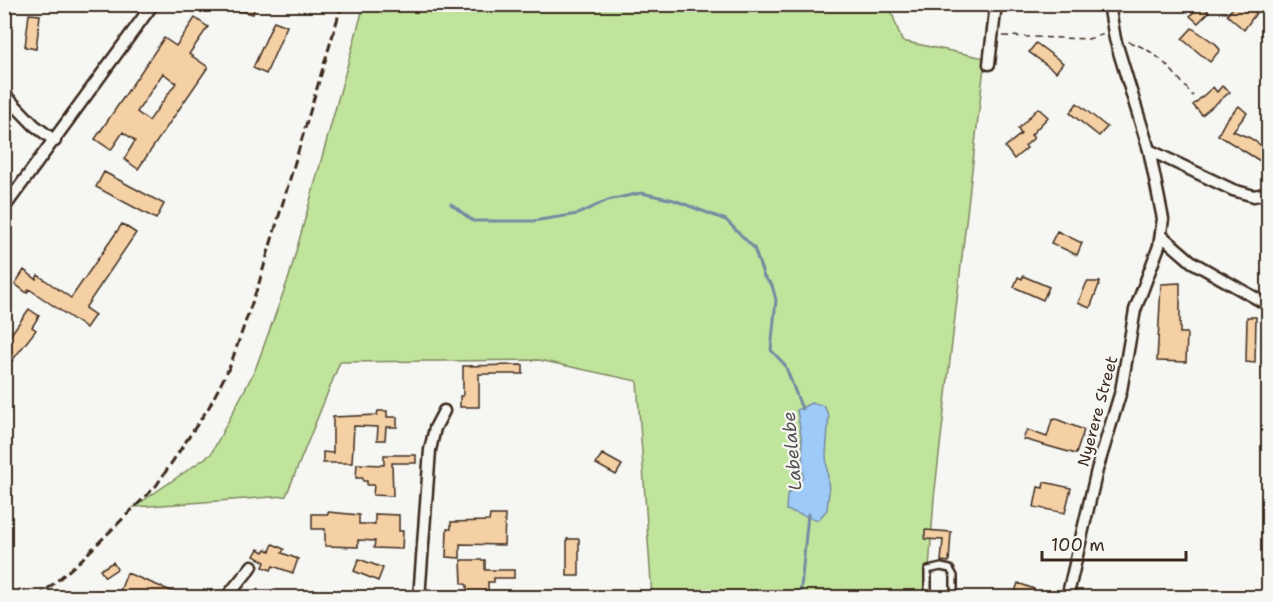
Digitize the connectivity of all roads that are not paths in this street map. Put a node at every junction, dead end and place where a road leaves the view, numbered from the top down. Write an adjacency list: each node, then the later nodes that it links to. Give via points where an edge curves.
1 (153, 4): 6 (street)
2 (996, 4): 4 (street)
3 (1108, 4): 7 (street)
4 (988, 64)
5 (4, 94): 6 (street)
6 (55, 141): 9 (street)
7 (1149, 150): 8 (street, via 1233,190 1254,196); 10 (street, via 1160,193)
8 (1269, 193)
9 (4, 208)
10 (1161, 235): 11 (street, via 1192,262); 18 (street, Nyerere Street, via 1135,310 1121,391 1097,470)
11 (1269, 305)
12 (444, 411): 15 (street, via 430,450)
13 (252, 566): 14 (street)
14 (226, 597)
15 (419, 597)
16 (927, 597): 17 (lane, via 928,570 941,567 950,569 954,576)
17 (954, 597)
18 (1067, 597)

